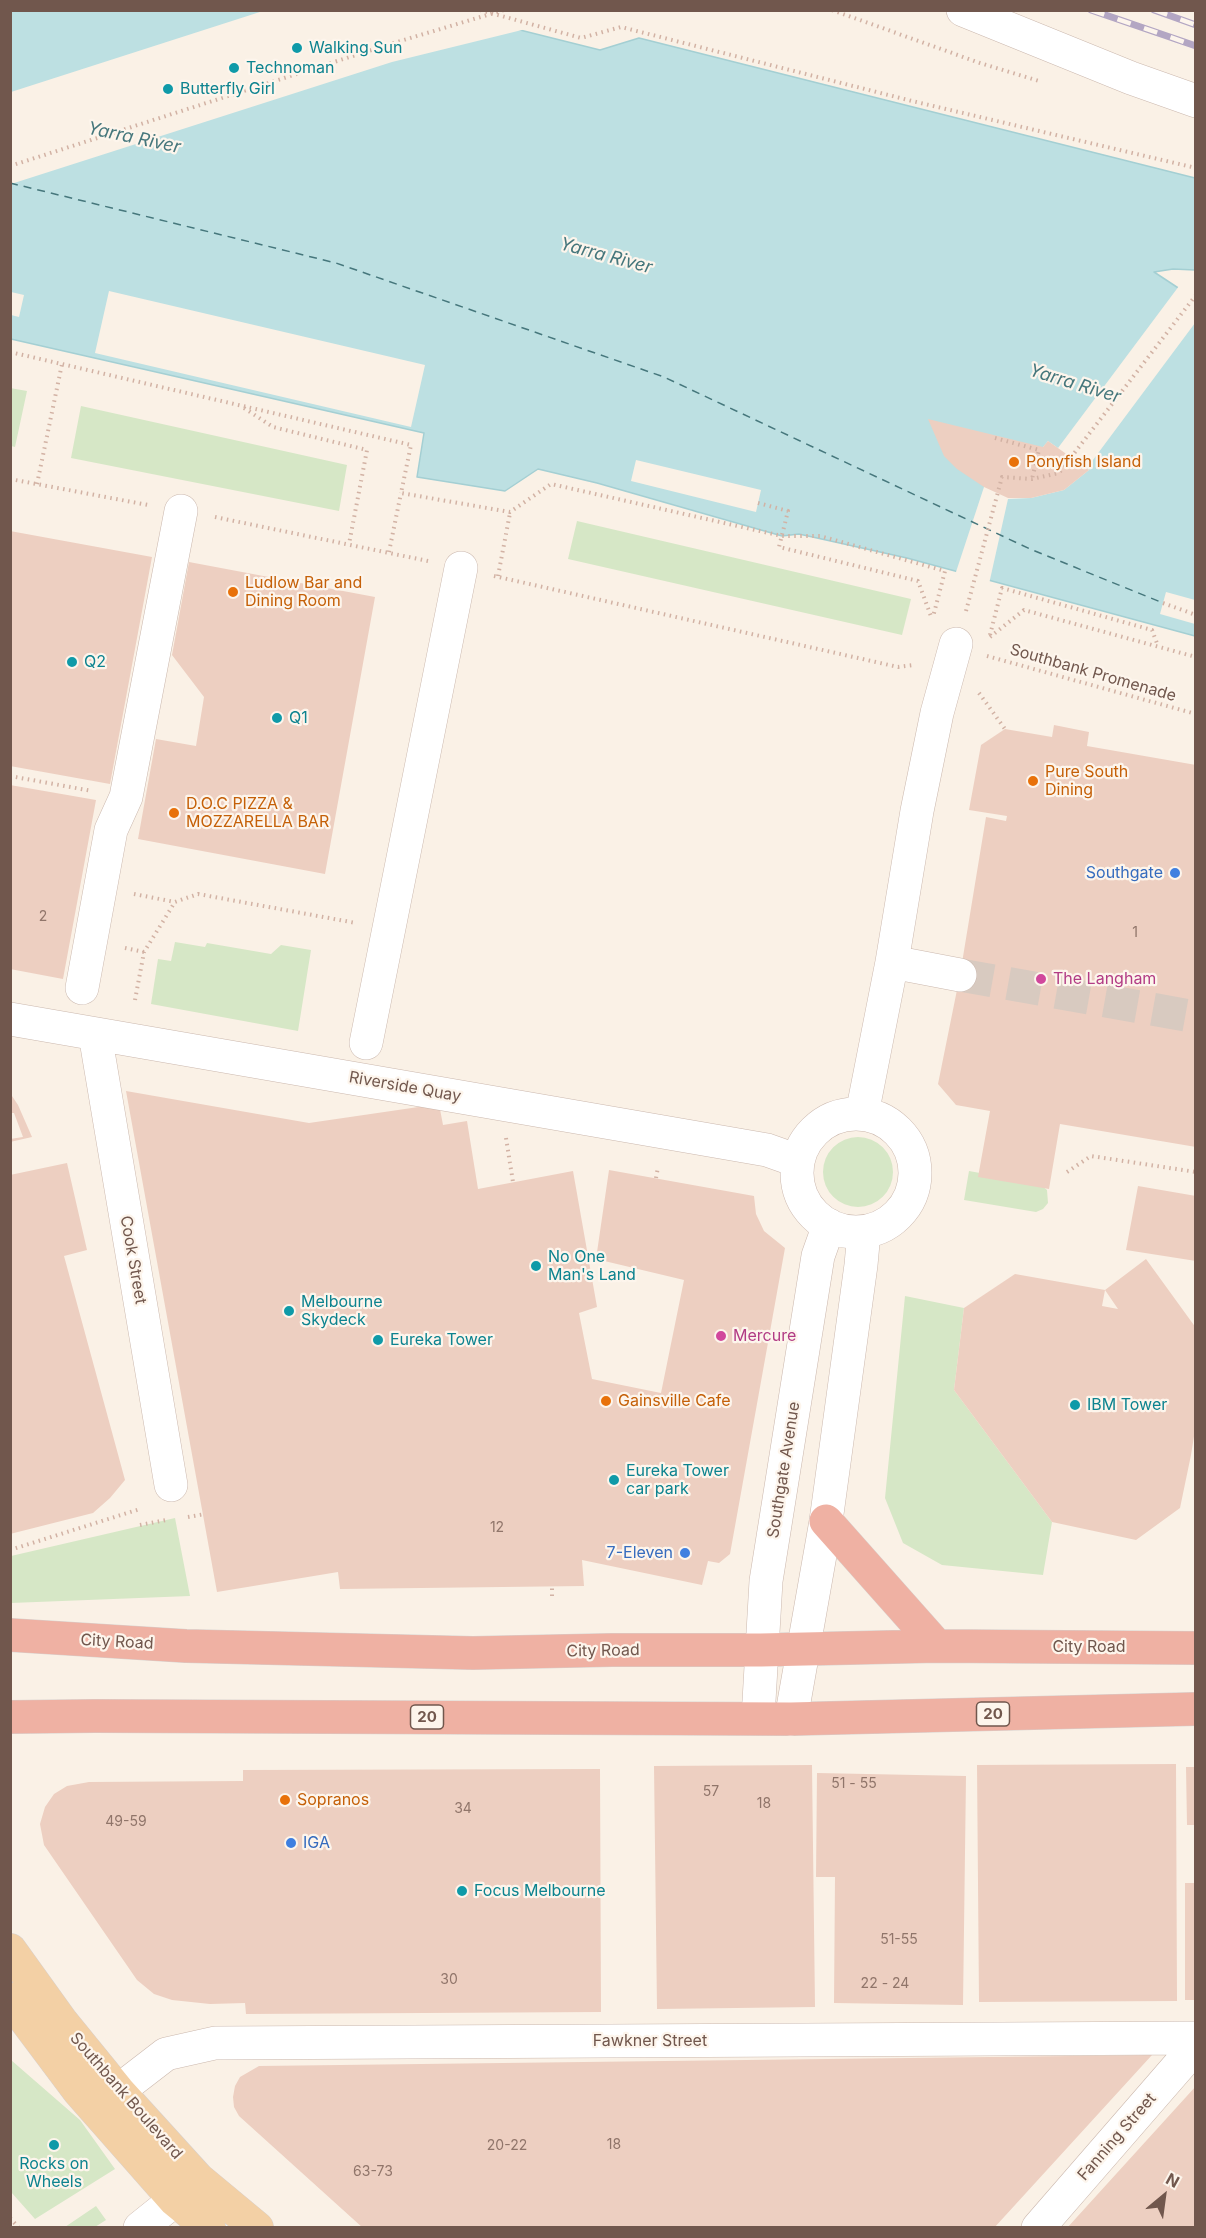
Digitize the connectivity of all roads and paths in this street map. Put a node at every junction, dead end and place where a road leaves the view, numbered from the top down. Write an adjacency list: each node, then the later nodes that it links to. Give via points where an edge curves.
1 (480, 10): 8 (path, via 581,38 621,27)
2 (504, 10): 7 (path, bridge)
3 (832, 10): 5 (path)
4 (963, 10): 6 (street)
5 (1048, 84)
6 (1196, 101)
7 (10, 166)
8 (1196, 168)
9 (1196, 295): 14 (path, via 1059,473)
10 (10, 352): 11 (path)
11 (62, 364): 12 (path); 15 (path)
12 (240, 406): 16 (path, via 411,445); 21 (path, via 273,427 367,450)
13 (995, 438): 14 (path, via 1039,450)
14 (1032, 479): 31 (path, via 1002,477)
15 (37, 484)
16 (401, 493): 19 (path); 22 (path)
17 (758, 503): 20 (path, via 788,511)
18 (181, 511): 35 (street)
19 (510, 512): 20 (path, via 551,484); 24 (path)
20 (782, 536): 25 (path, via 820,536 945,571); 28 (path, via 779,547 918,581)
21 (349, 544)
22 (389, 552)
23 (461, 568): 38 (street)
24 (498, 577)
25 (938, 601)
26 (1163, 603): 27 (path)
27 (1196, 615)
28 (932, 619)
29 (990, 637): 30 (path, via 1024,610); 30 (path, via 1002,588 1152,630); 31 (path)
30 (1159, 646): 32 (path)
31 (970, 649): 33 (path, Southbank Promenade); 41 (street, via 937,713)
32 (1196, 657)
33 (1196, 714)
34 (10, 776): 35 (path)
35 (126, 797): 36 (street, via 111,830)
36 (101, 889): 37 (path); 43 (street)
37 (175, 902): 38 (path, via 198,894); 40 (path)
38 (390, 929): 47 (street)
39 (124, 948): 40 (path)
40 (144, 952): 44 (path)
41 (892, 962): 42 (street); 48 (street)
42 (960, 975)
43 (82, 988)
44 (135, 1000)
45 (10, 1019): 46 (street, Riverside Quay)
46 (95, 1034): 50 (street, Riverside Quay, via 768,1150); 62 (street, Cook Street)
47 (366, 1043)
48 (862, 1114): 50 (street, via 829,1120 814,1131); 57 (street, via 891,1125 902,1136 915,1167 914,1186 907,1203 895,1218)
49 (506, 1137): 55 (path)
50 (798, 1161): 56 (street, via 803,1198 814,1214)
51 (658, 1167): 54 (path)
52 (1067, 1172): 53 (path, via 1091,1156)
53 (1196, 1172)
54 (656, 1178)
55 (513, 1182)
56 (829, 1225): 57 (street); 58 (street, Southgate Avenue, via 818,1256)
57 (864, 1232): 59 (street)
58 (797, 1391): 59 (street); 60 (street, Southgate Avenue)
59 (843, 1398): 61 (street)
60 (787, 1459): 61 (street); 72 (street, Southgate Avenue, via 766,1581)
61 (833, 1466): 64 (street)
62 (171, 1485)
63 (140, 1509): 65 (path)
64 (826, 1521): 69 (highway); 71 (street)
65 (10, 1550)
66 (552, 1588): 67 (path)
67 (552, 1596)
68 (10, 1635): 72 (highway, City Road, via 186,1646 473,1653)
69 (937, 1646): 70 (highway, City Road); 71 (highway, City Road)
70 (1196, 1648)
71 (802, 1649): 72 (highway, City Road); 76 (street)
72 (761, 1650): 75 (street, Southgate Avenue)
73 (1196, 1709): 76 (highway, 20)
74 (10, 1717): 75 (highway, 20)
75 (758, 1718): 76 (highway, 20)
76 (791, 1719)
77 (10, 1950): 81 (main road, Southbank Boulevard)
78 (10, 1999): 82 (main road, Southbank Boulevard, via 78,2091)
79 (1196, 2038): 81 (street, Fawkner Street, via 215,2043 166,2054)
80 (1196, 2046): 88 (street, Fanning Street)
81 (118, 2091): 82 (main road, Southbank Boulevard)
82 (187, 2189): 85 (street); 86 (main road, Southbank Boulevard); 87 (main road, Southbank Boulevard)
83 (10, 2218): 84 (path)
84 (19, 2228)
85 (140, 2228)
86 (209, 2228)
87 (257, 2228)
88 (1038, 2228)

